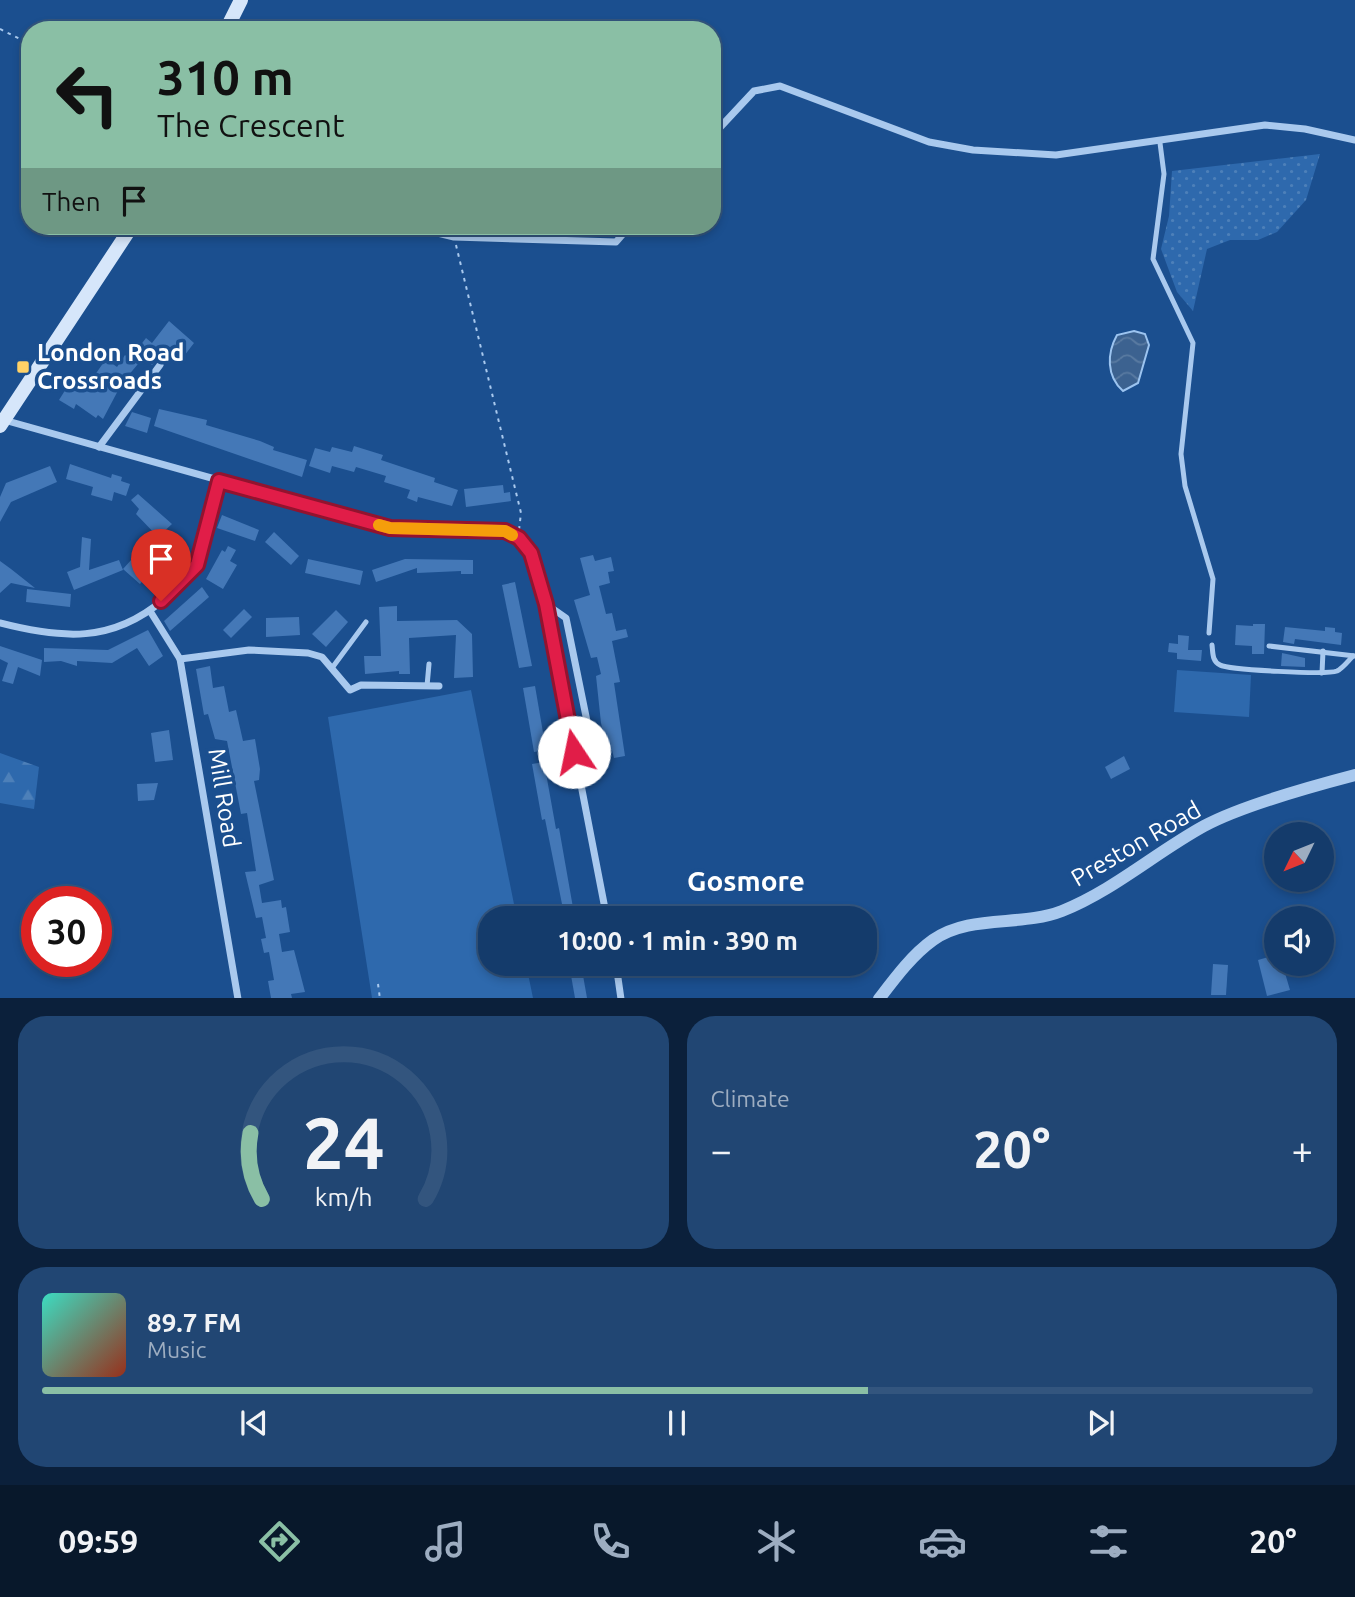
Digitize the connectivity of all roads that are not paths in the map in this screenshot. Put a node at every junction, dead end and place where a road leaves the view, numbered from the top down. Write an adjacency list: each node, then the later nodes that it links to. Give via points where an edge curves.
1 (241, 0): 2 (main road)
2 (230, 21)
3 (721, 126): 5 (street, via 754,91 780,86 929,142 973,150 1056,155)
4 (1355, 140): 5 (street, via 1265,125)
5 (1160, 143): 17 (lane, via 1164,174 1153,259 1193,343 1181,454 1185,486 1213,579)
6 (126, 235): 10 (main road)
7 (446, 235): 8 (street, via 616,242)
8 (622, 235)
9 (160, 365): 11 (street)
10 (1, 421): 11 (street)
11 (99, 447): 12 (street)
12 (219, 481): 13 (street, via 390,528 505,531 519,538 531,553); 14 (street, via 197,565)
13 (546, 604): 28 (street); 28 (street, via 566,618 591,741)
14 (150, 611): 16 (street, via 108,632 78,636); 22 (street, Mill Road)
15 (366, 622): 24 (lane)
16 (0, 623)
17 (1209, 633)
18 (1212, 645): 25 (lane, via 1214,659 1224,666)
19 (1269, 646): 20 (lane)
20 (1323, 651): 21 (lane); 25 (lane)
21 (1354, 656): 25 (lane, via 1336,671)
22 (180, 659): 24 (street, via 249,650 308,653 322,657); 32 (street, Mill Road)
23 (429, 664): 26 (lane)
24 (332, 668): 26 (street, via 350,690 361,685)
25 (1322, 673)
26 (427, 686): 27 (street)
27 (439, 686)
28 (574, 752): 30 (street)
29 (1355, 775): 34 (street, Preston Road, via 1206,825 1129,876 1062,911 956,928 914,957)
30 (604, 906)
31 (617, 976): 33 (street)
32 (238, 998)
33 (621, 998)
34 (880, 998)

